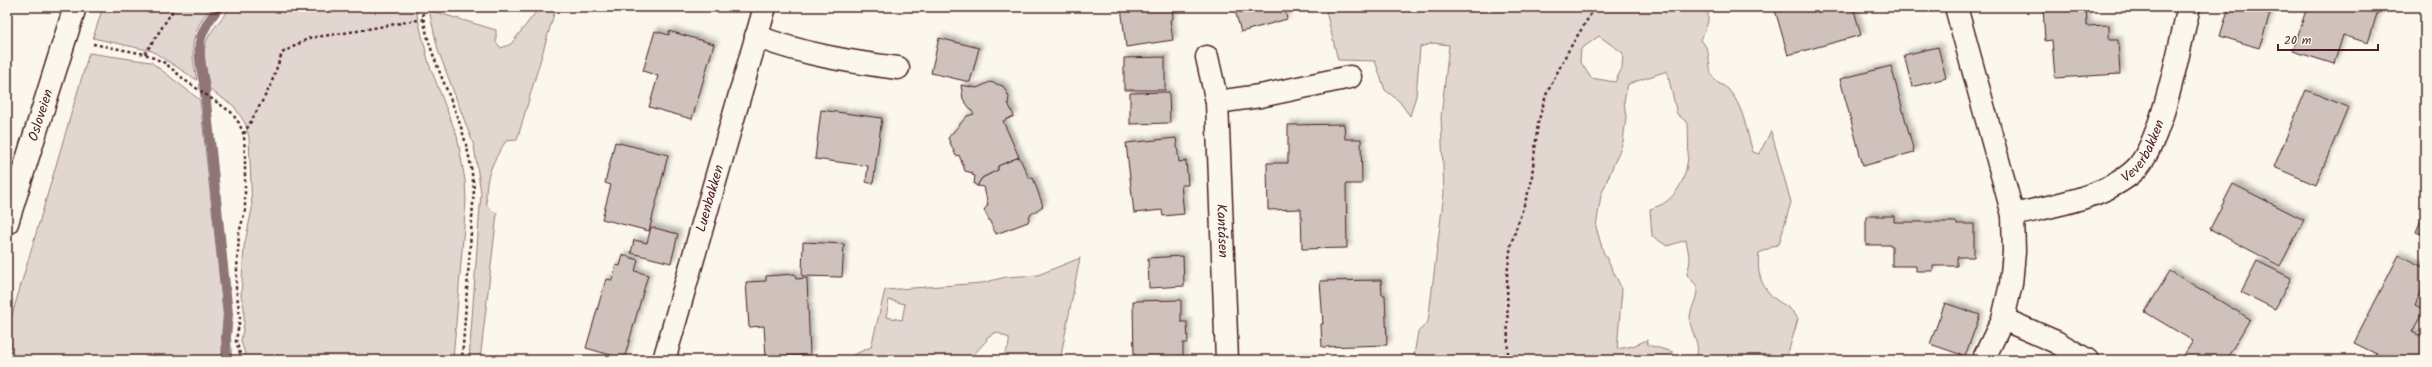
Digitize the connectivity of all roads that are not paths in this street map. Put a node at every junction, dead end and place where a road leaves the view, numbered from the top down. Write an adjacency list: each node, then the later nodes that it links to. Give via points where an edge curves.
1 (75, 7): 11 (street, Osloveien)
2 (765, 7): 5 (street, Luenbakken)
3 (1956, 7): 10 (street)
4 (2189, 7): 10 (street, Veverbakken, via 2154,139 2135,170 2116,183 2076,200)
5 (756, 36): 7 (street, via 784,47 864,64); 13 (street, Luenbakken)
6 (1207, 57): 9 (street, Kantåsen)
7 (898, 68)
8 (1350, 77): 9 (street, via 1260,96)
9 (1217, 102): 14 (street, Kantåsen)
10 (2013, 215): 12 (street, via 2014,252 2011,284)
11 (7, 223)
12 (2003, 319): 15 (street); 16 (street, via 2056,342)
13 (664, 360)
14 (1227, 360)
15 (1983, 360)
16 (2087, 360)

